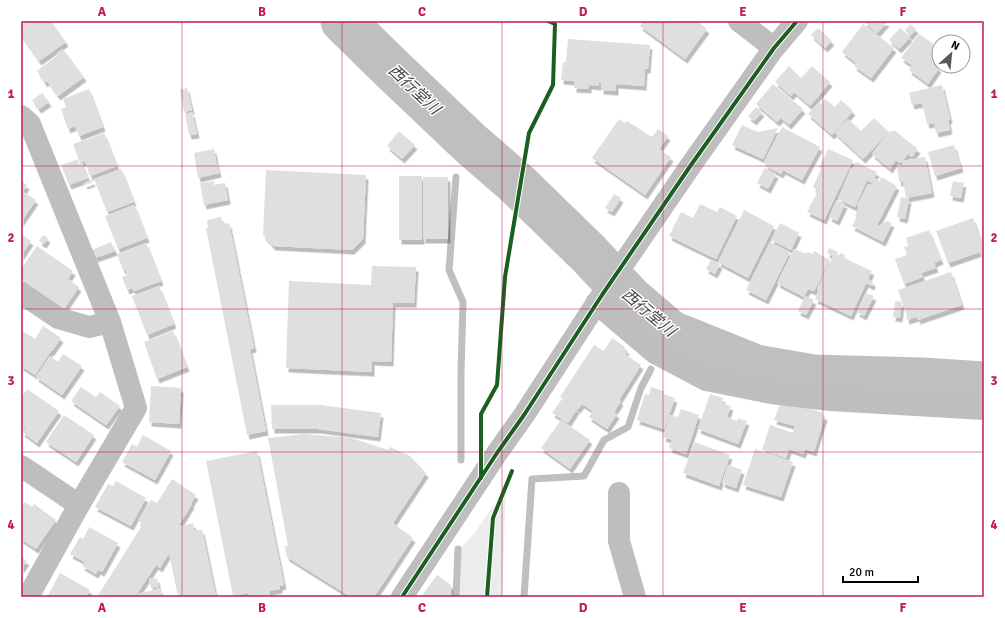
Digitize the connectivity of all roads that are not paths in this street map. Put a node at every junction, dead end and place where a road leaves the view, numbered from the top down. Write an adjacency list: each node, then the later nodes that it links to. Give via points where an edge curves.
1 (739, 21): 3 (street)
2 (797, 21): 3 (street)
3 (774, 48): 6 (street)
4 (21, 116): 7 (street, via 30,124)
5 (21, 293): 7 (street, via 58,318 89,327)
6 (599, 299): 8 (street, via 655,353 706,380 771,393 830,400); 13 (street)
7 (110, 322): 11 (street, via 136,408)
8 (984, 409)
9 (21, 466): 11 (street)
10 (619, 493): 14 (street, via 619,541)
11 (79, 505): 12 (street)
12 (28, 597)
13 (402, 597)
14 (634, 597)

